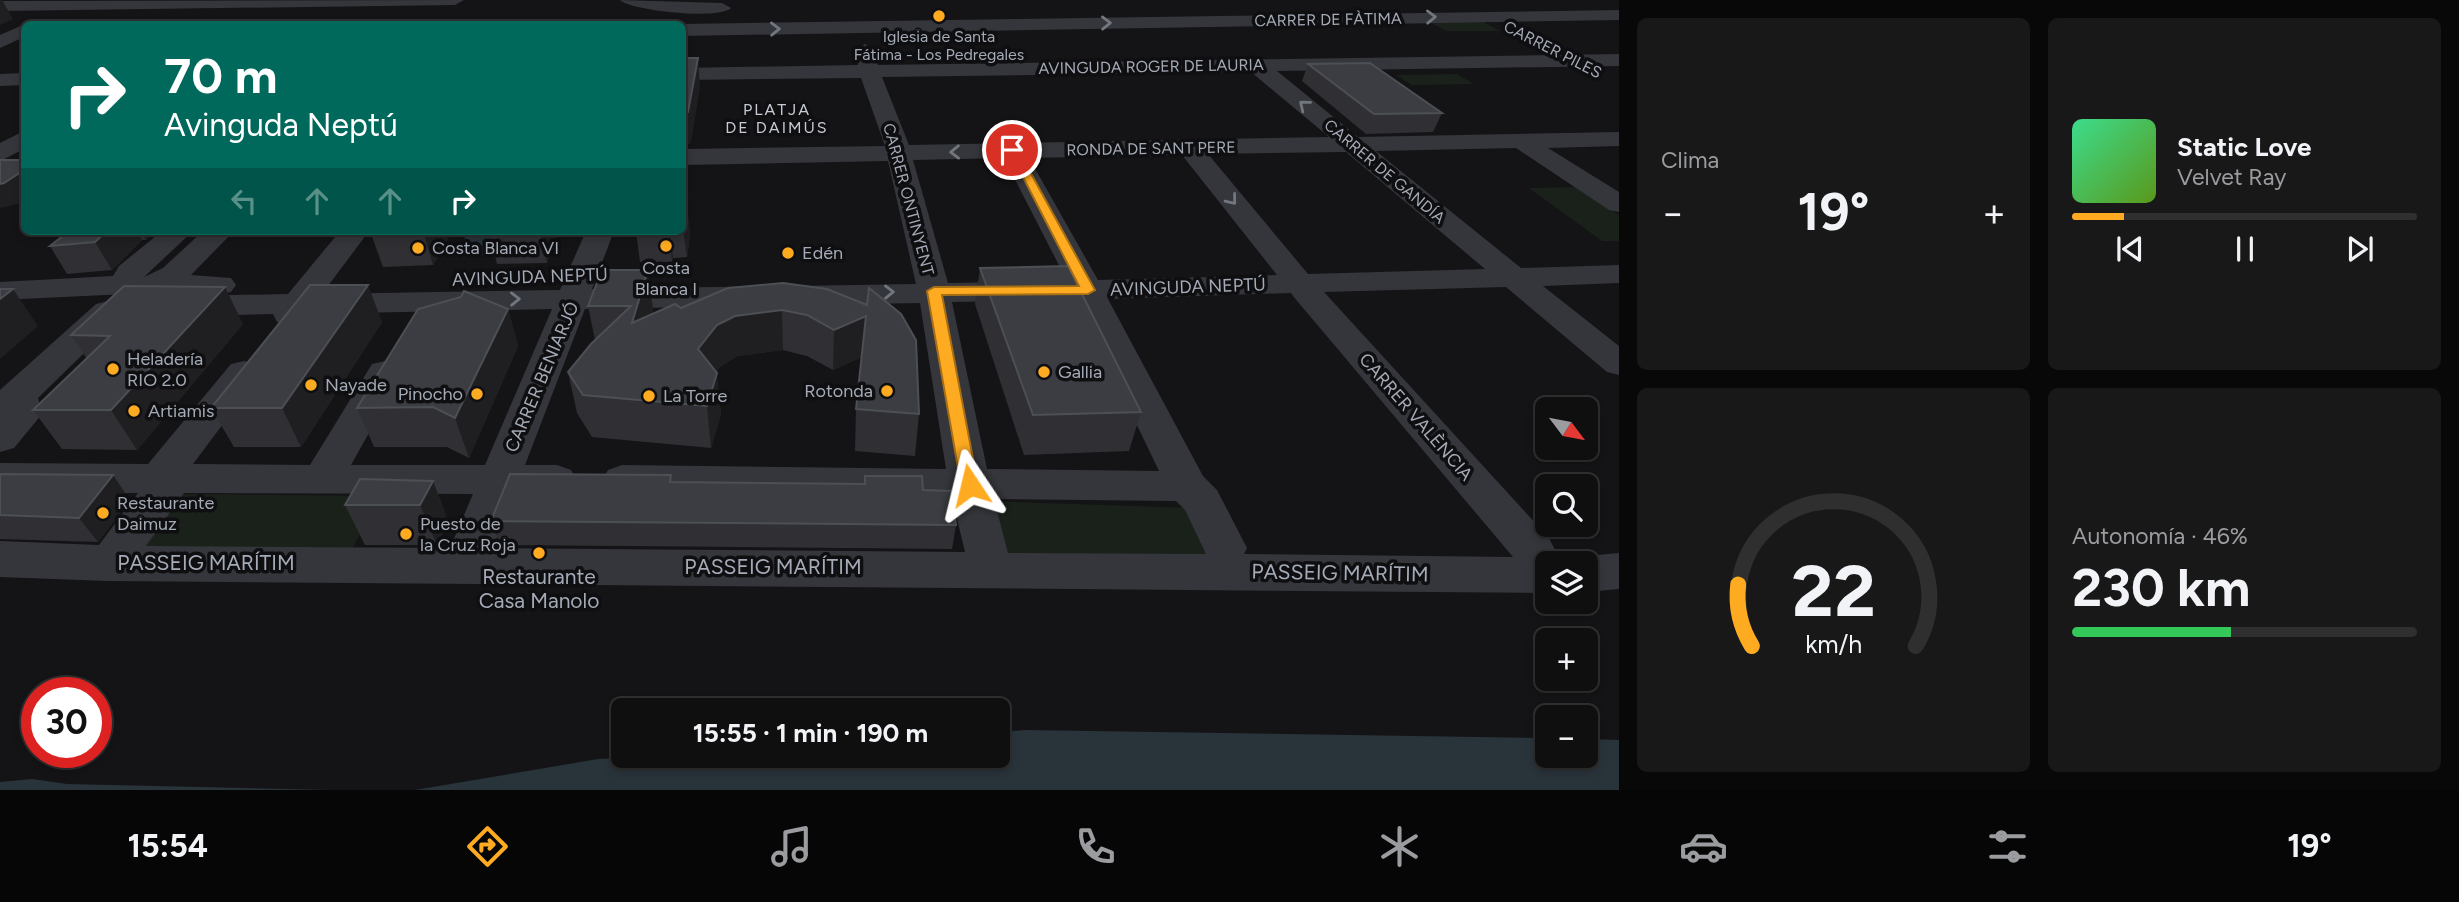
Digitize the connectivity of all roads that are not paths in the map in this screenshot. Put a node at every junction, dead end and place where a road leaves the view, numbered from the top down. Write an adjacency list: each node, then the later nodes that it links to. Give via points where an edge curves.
1 (455, 0): 5 (street); 12 (street)
2 (629, 0): 9 (street, via 684,8)
3 (1325, 0): 15 (street)
4 (1474, 0): 14 (street, CARRER PILES)
5 (295, 1): 6 (street)
6 (90, 2): 11 (street); 16 (street)
7 (1020, 3): 19 (street)
8 (964, 4): 20 (street)
9 (734, 5): 22 (street)
10 (1173, 5): 18 (street)
11 (0, 6)
12 (441, 15)
13 (1619, 15): 14 (street, CARRER DE FÀTIMA)
14 (1497, 16): 15 (street, CARRER DE FÀTIMA, one-way to 14); 28 (street, CARRER PILES)
15 (1353, 19): 17 (street, CARRER DE FÀTIMA)
16 (42, 21)
17 (1225, 21): 18 (street, CARRER DE FÀTIMA); 29 (street)
18 (1192, 22): 19 (street, CARRER DE FÀTIMA, one-way to 18)
19 (1037, 24): 20 (street, CARRER DE FÀTIMA); 31 (street)
20 (974, 25): 21 (street, CARRER DE FÀTIMA)
21 (861, 27): 22 (street, CARRER DE FÀTIMA, one-way to 21); 32 (street, CARRER ONTINYENT)
22 (725, 29): 23 (street, CARRER DE FÀTIMA); 33 (street)
23 (686, 30)
24 (21, 32): 25 (street)
25 (0, 43): 26 (street)
26 (21, 44)
27 (1619, 60): 28 (street, AVINGUDA ROGER DE LAURIA)
28 (1577, 61): 29 (street, AVINGUDA ROGER DE LAURIA); 37 (street, CARRER PILES)
29 (1283, 64): 30 (street, AVINGUDA ROGER DE LAURIA)
30 (1256, 65): 31 (street, AVINGUDA ROGER DE LAURIA); 41 (street, CARRER DE GANDÍA, one-way to 30)
31 (1067, 68): 32 (street, AVINGUDA ROGER DE LAURIA)
32 (869, 71): 33 (street, AVINGUDA ROGER DE LAURIA); 45 (street, CARRER ONTINYENT)
33 (718, 73): 34 (street, AVINGUDA ROGER DE LAURIA)
34 (686, 74)
35 (21, 79): 36 (street)
36 (0, 80)
37 (1619, 82)
38 (1619, 139): 40 (street, RONDA DE SANT PERE)
39 (21, 140): 44 (street)
40 (1521, 141): 41 (street, RONDA DE SANT PERE); 49 (street)
41 (1352, 144): 42 (street, RONDA DE SANT PERE); 55 (street, CARRER DE GANDÍA)
42 (1189, 147): 43 (street, RONDA DE SANT PERE); 56 (street, CARRER VALÈNCIA, one-way to 56)
43 (1012, 150): 45 (street, RONDA DE SANT PERE, one-way to 45); 59 (street)
44 (0, 153)
45 (898, 153): 46 (street, RONDA DE SANT PERE); 58 (street, CARRER ONTINYENT)
46 (686, 157)
47 (0, 168): 48 (street)
48 (21, 168)
49 (1619, 204)
50 (174, 235): 63 (street, via 130,273)
51 (216, 235): 63 (street, via 174,275)
52 (352, 235): 62 (street)
53 (599, 235): 60 (street, CARRER BENIARJÓ)
54 (1619, 254): 55 (street, AVINGUDA NEPTÚ)
55 (1502, 267): 56 (street, AVINGUDA NEPTÚ); 57 (street, AVINGUDA NEPTÚ); 66 (street, CARRER DE GANDÍA)
56 (1291, 273): 59 (street, AVINGUDA NEPTÚ); 79 (street, CARRER VALÈNCIA)
57 (1619, 274)
58 (930, 279): 59 (street, AVINGUDA NEPTÚ); 60 (street, AVINGUDA NEPTÚ); 73 (street, CARRER ONTINYENT)
59 (1081, 279): 74 (street)
60 (580, 286): 62 (street, AVINGUDA NEPTÚ); 64 (street, AVINGUDA NEPTÚ, one-way to 60); 72 (street, CARRER BENIARJÓ)
61 (0, 290): 63 (street)
62 (306, 293): 63 (street, AVINGUDA NEPTÚ); 64 (street, AVINGUDA NEPTÚ); 70 (street, PASSEIG MARÍTIM)
63 (123, 300): 65 (street); 67 (street)
64 (427, 301): 71 (street)
65 (0, 310)
66 (1619, 364)
67 (9, 400): 68 (street, via 23,414)
68 (0, 439)
69 (0, 478): 70 (street)
70 (166, 478): 71 (street); 75 (street, PASSEIG MARÍTIM)
71 (322, 479): 72 (street)
72 (500, 479): 73 (street); 76 (street)
73 (970, 485): 74 (street); 78 (street, CARRER ONTINYENT)
74 (1187, 486): 77 (street, via 1202,500)
75 (121, 546)
76 (472, 547)
77 (1225, 548)
78 (987, 551)
79 (1535, 557)
80 (0, 559): 81 (street, PASSEIG MARÍTIM, via 136,563)
81 (1535, 563)
82 (1619, 571): 83 (street)
83 (1598, 573)

